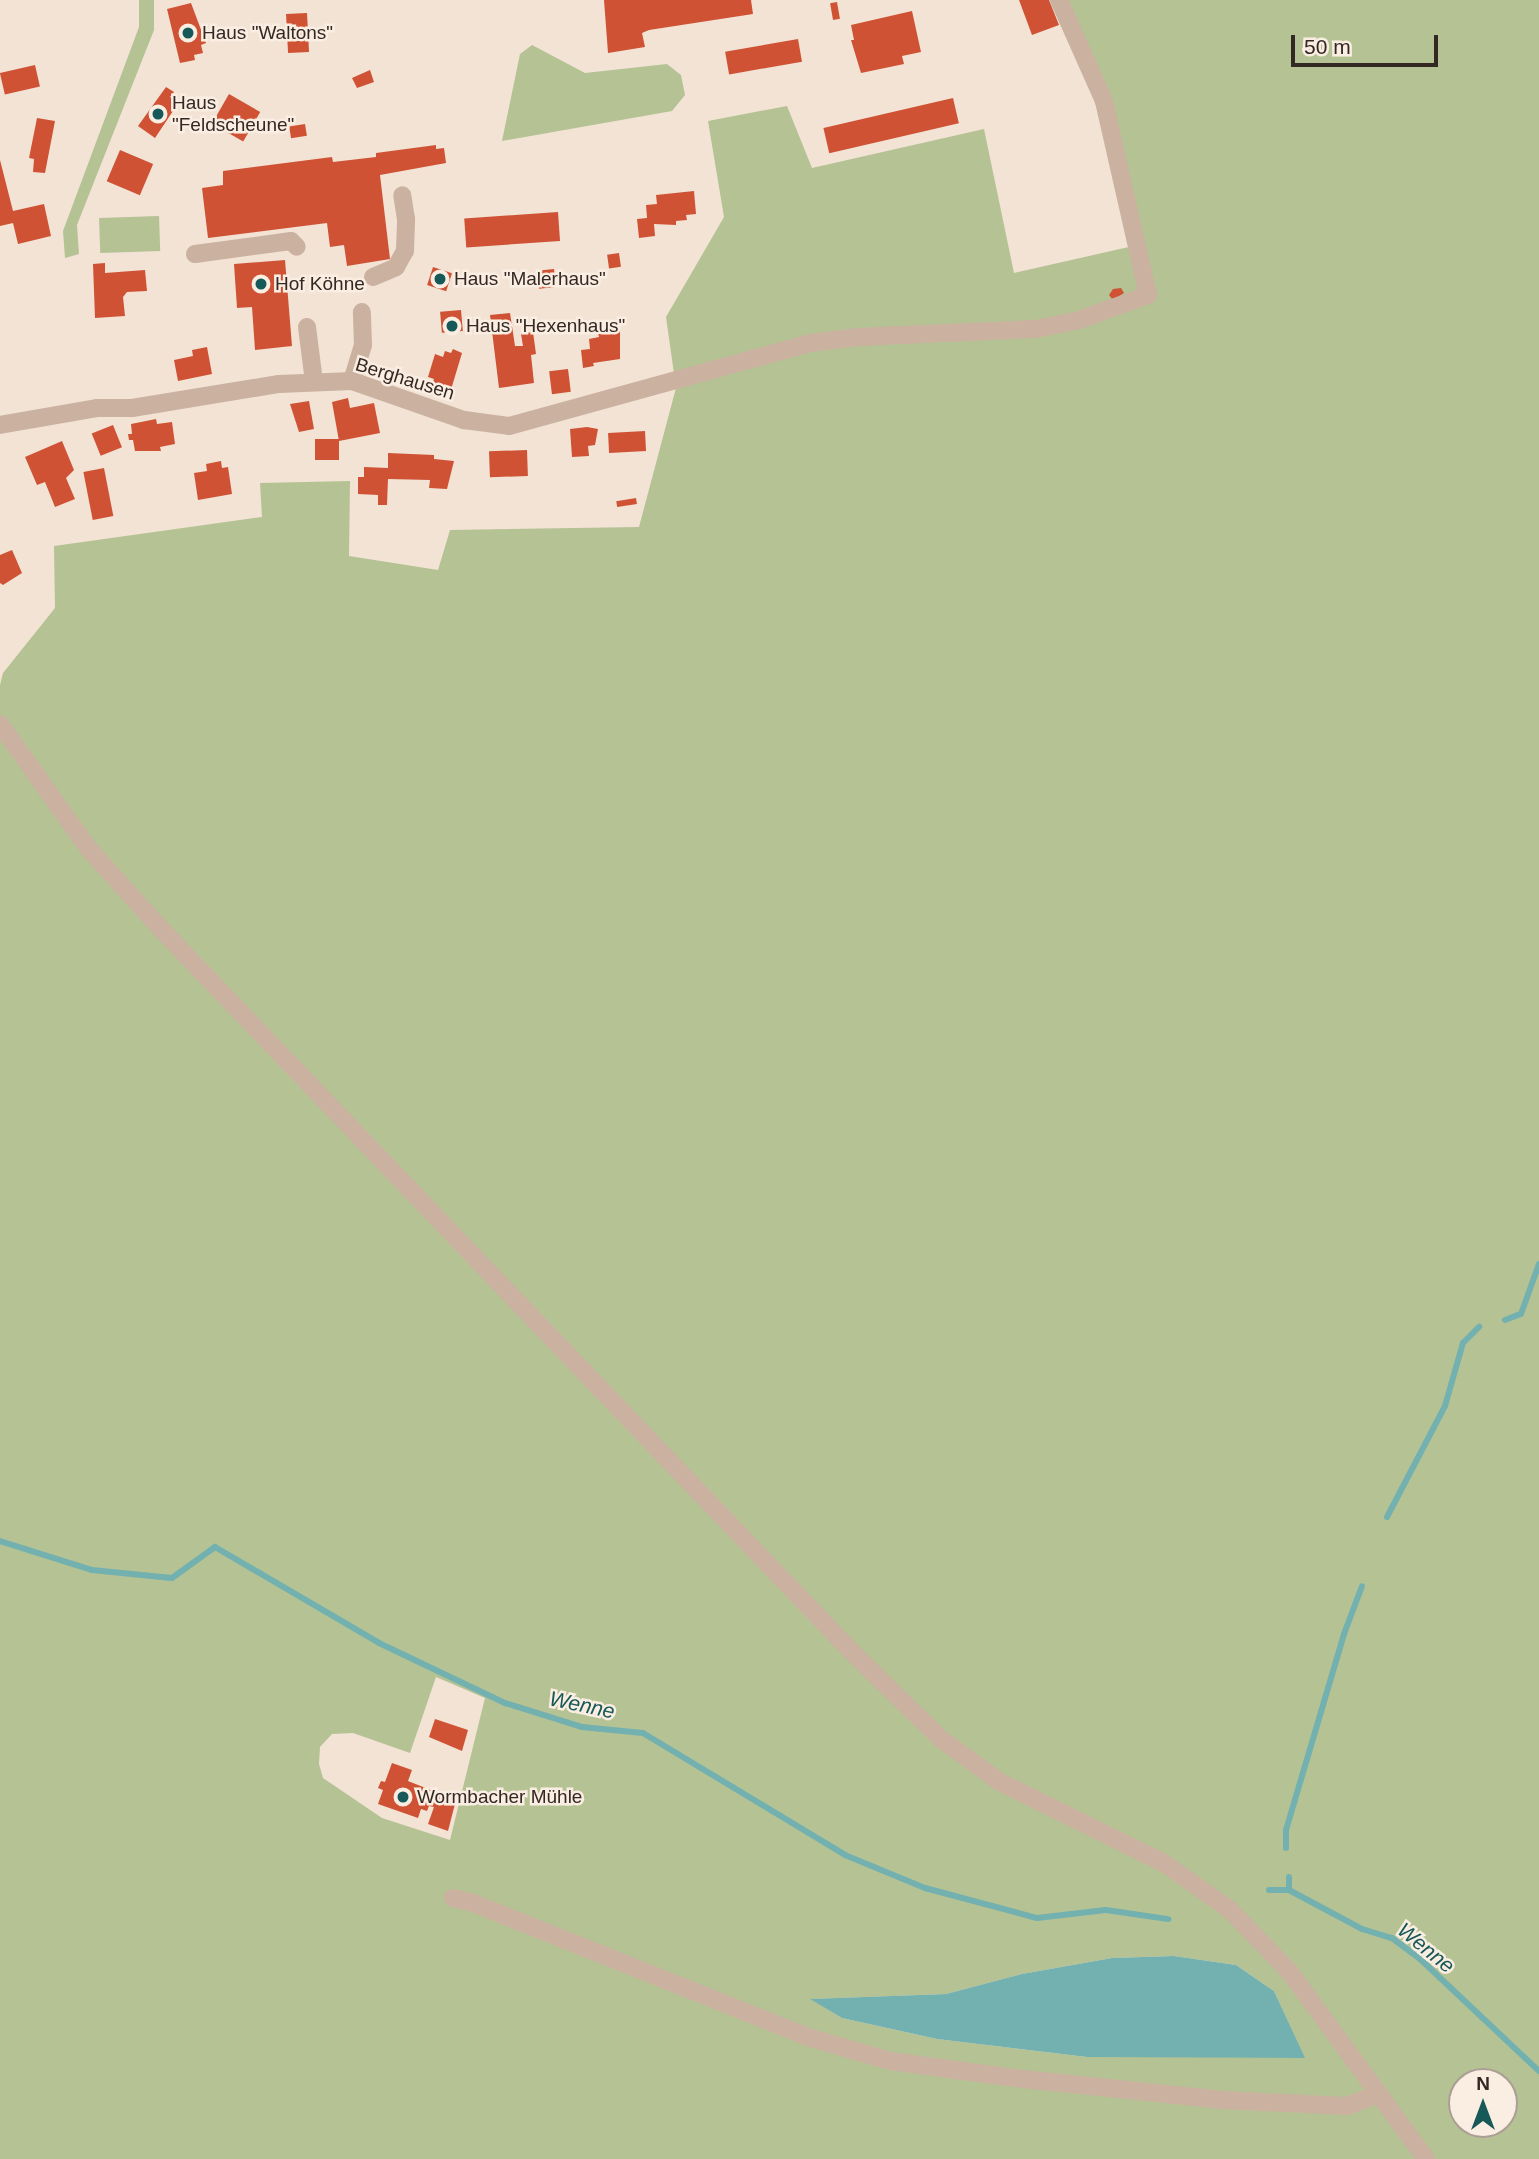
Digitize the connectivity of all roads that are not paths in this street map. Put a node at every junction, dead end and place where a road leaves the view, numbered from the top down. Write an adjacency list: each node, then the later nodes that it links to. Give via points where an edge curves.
1 (1059, 0): 8 (street, Berghausen, via 1104,100 1148,295 1079,320 1036,329 838,338 509,426 464,419)
2 (402, 195): 5 (street, via 405,251 396,267)
3 (297, 247): 4 (street, via 291,241)
4 (195, 254)
5 (373, 277)
6 (362, 312): 8 (street, via 363,345)
7 (307, 327): 9 (street)
8 (352, 381): 9 (street, Berghausen)
9 (314, 382): 10 (street, Berghausen, via 132,408 97,408)
10 (0, 425)
11 (0, 724): 13 (street, via 88,848 252,1027 906,1707 1000,1782 1164,1863 1229,1909 1289,1971)
12 (453, 1898): 13 (street, via 811,2038 890,2060 1091,2087 1263,2103 1347,2106)
13 (1379, 2094): 14 (street)
14 (1426, 2159)

